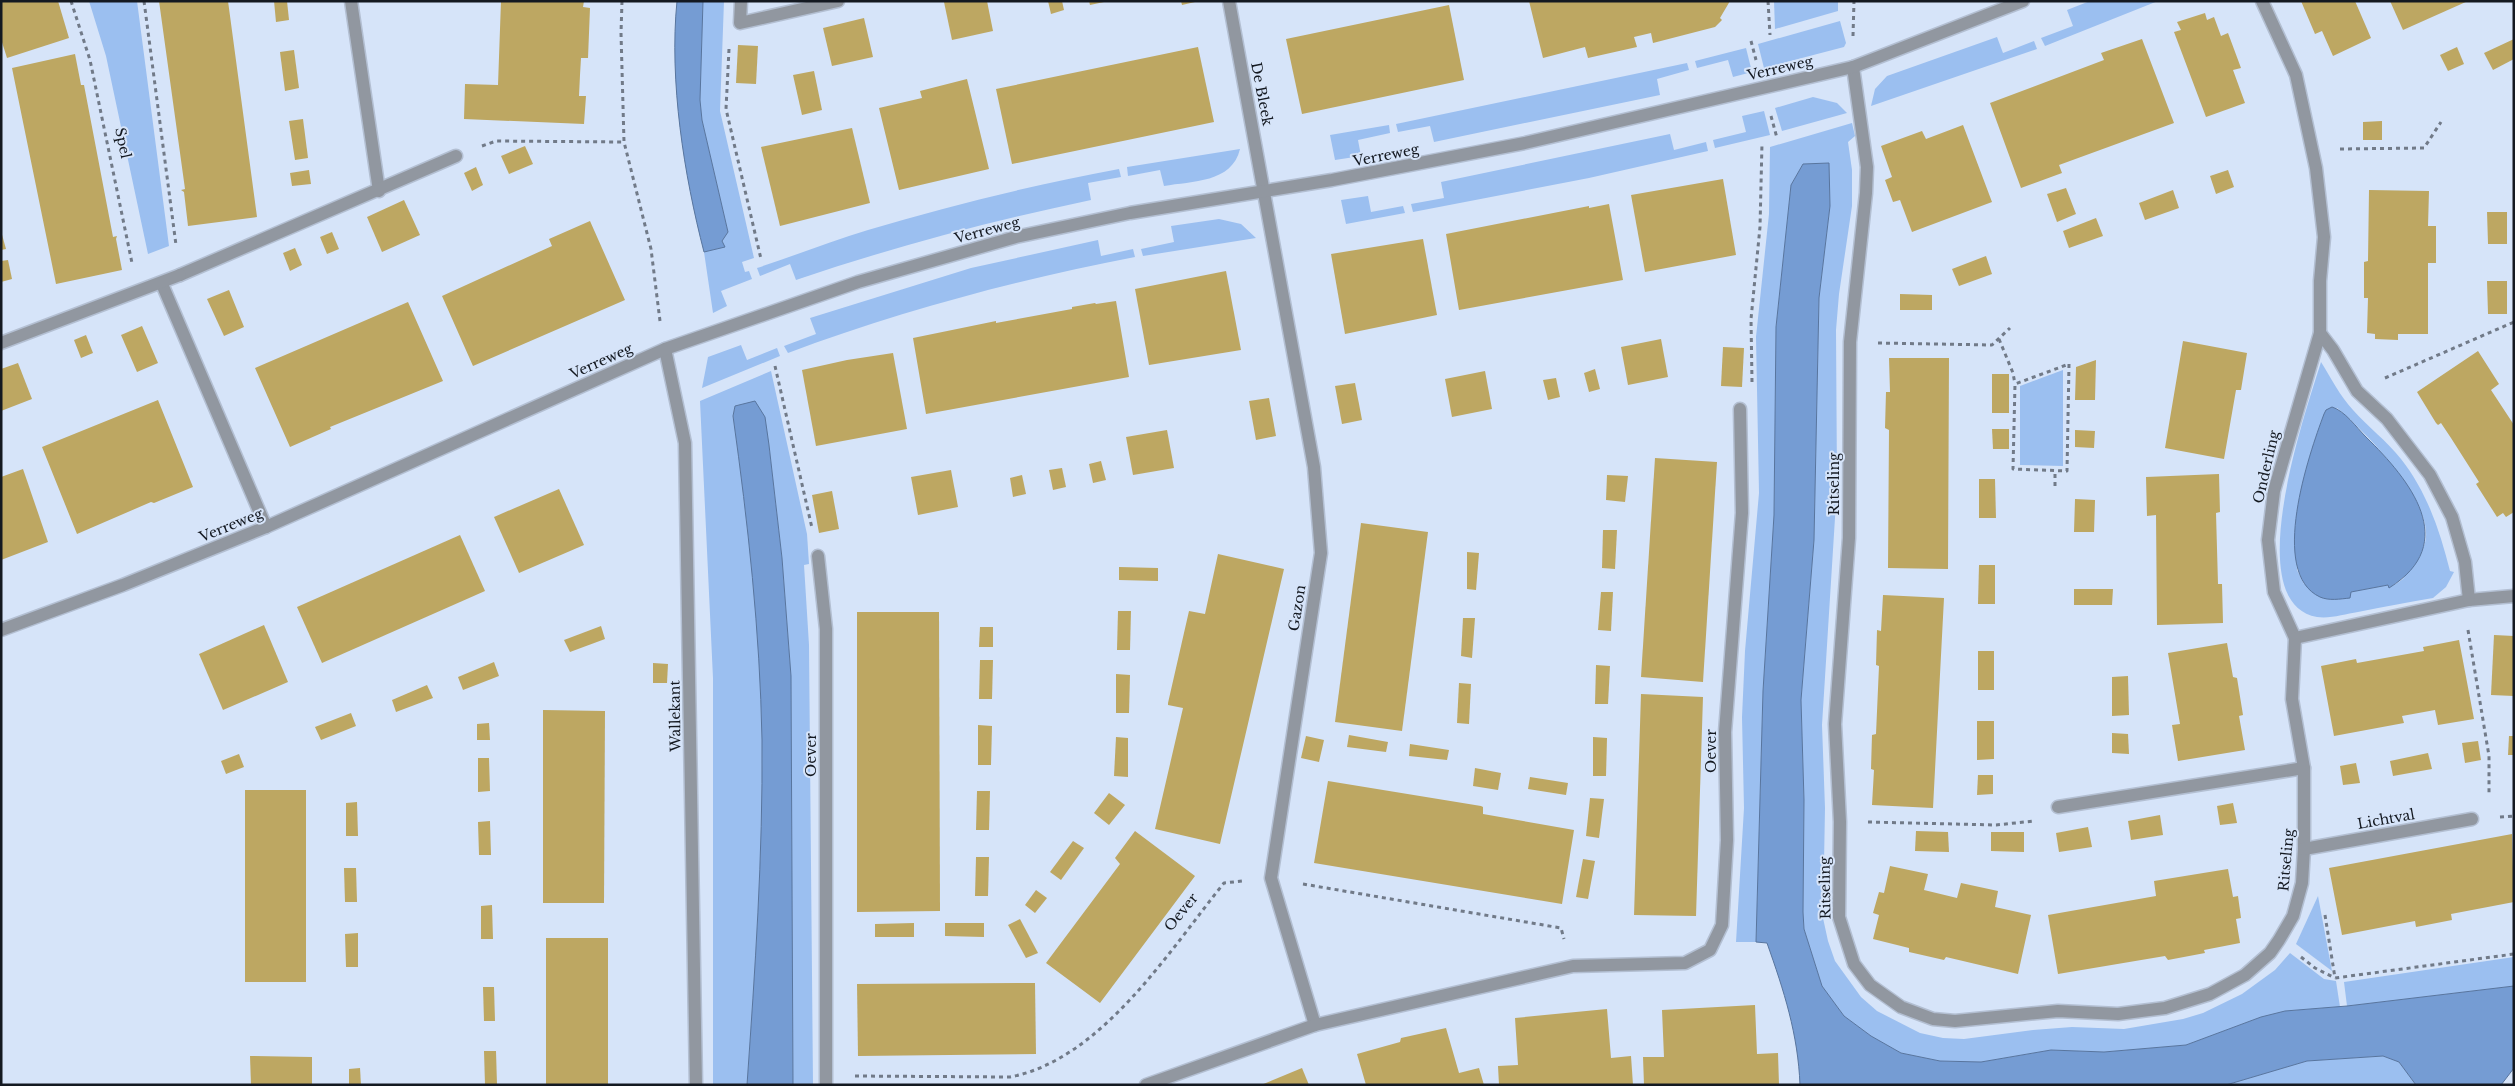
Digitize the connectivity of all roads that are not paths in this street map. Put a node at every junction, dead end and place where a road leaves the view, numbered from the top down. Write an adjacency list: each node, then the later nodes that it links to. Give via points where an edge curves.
1 (351, 1): 9 (street)
2 (741, 1): 3 (street, via 740,23)
3 (838, 1)
4 (1229, 1): 10 (street, De Bleek)
5 (2023, 1): 7 (street, Verreweg)
6 (2262, 1): 12 (street, Onderling, via 2296,75 2312,149 2324,236)
7 (1853, 67): 10 (street, Verreweg, via 1525,143); 25 (street, Ritseling, via 1866,167 1850,342 1849,538 1834,724 1840,822 1839,917 1854,964 1870,985 1901,1007 1933,1019 1964,1020 2058,1011 2118,1014 2165,1008 2210,994 2246,975 2270,953 2293,916 2302,883)
8 (456, 156): 9 (street)
9 (379, 191): 11 (street)
10 (1263, 192): 14 (street, Verreweg, via 1130,213 1016,237 858,282); 26 (street, Gazon, via 1314,466 1321,553 1271,878)
11 (162, 284): 13 (street); 16 (street)
12 (2320, 333): 19 (street, via 2357,390 2387,419 2430,475 2452,517 2465,562); 21 (street, Onderling, via 2274,491 2268,540 2274,592)
13 (1, 343)
14 (665, 349): 16 (street, Verreweg); 28 (street, Wallekant, via 685,443)
15 (1740, 409): 26 (street, Oever, via 1742,513 1725,732 1727,840 1722,925 1710,950 1685,963 1573,966)
16 (266, 527): 20 (street, Verreweg)
17 (818, 556): 27 (street, Oever, via 826,629)
18 (2514, 596): 19 (street)
19 (2469, 600): 21 (street)
20 (1, 630)
21 (2295, 638): 22 (street, Ritseling, via 2292,699)
22 (2304, 768): 23 (street); 25 (street, Ritseling)
23 (2058, 807)
24 (2472, 819): 25 (street, Lichtval)
25 (2304, 849)
26 (1315, 1026): 29 (street, Oever)
27 (826, 1080)
28 (696, 1085)
29 (1146, 1085)

